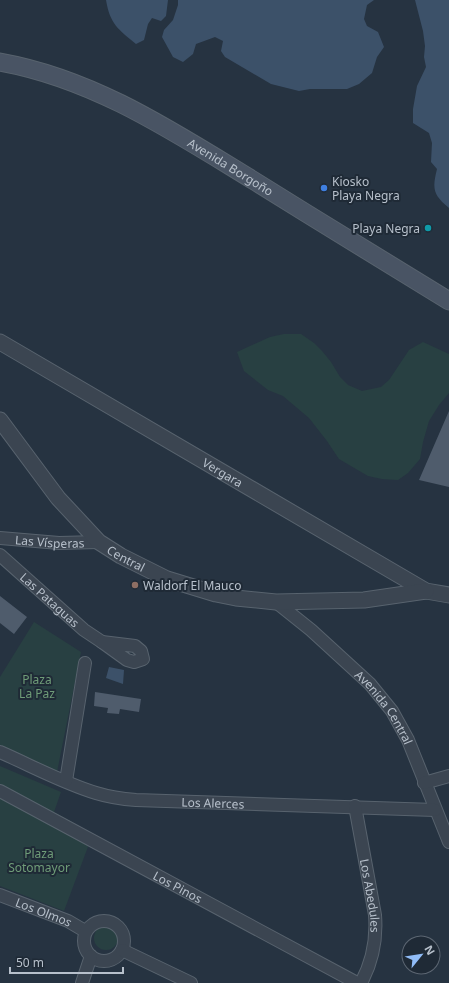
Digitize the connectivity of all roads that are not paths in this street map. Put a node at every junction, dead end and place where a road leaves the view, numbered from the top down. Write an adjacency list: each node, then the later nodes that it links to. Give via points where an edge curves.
1 (0, 62): 2 (main road, Avenida Borgoño, via 59,76 130,108)
2 (449, 301)
3 (0, 342): 8 (street, Vergara)
4 (0, 420): 6 (street, Central, via 58,498)
5 (0, 538): 6 (street, Las Vísperas, via 59,543)
6 (99, 542): 10 (street, Central, via 167,579 236,598)
7 (0, 555): 11 (street, Las Pataguas, via 84,630)
8 (426, 591): 9 (street, Vergara); 10 (street, Central, via 364,600)
9 (449, 595)
10 (276, 602): 16 (street, Avenida Central, via 317,635 383,698 406,735)
11 (102, 642)
12 (85, 663): 15 (street)
13 (0, 752): 15 (street, Los Alerces)
14 (449, 776): 16 (street)
15 (66, 781): 18 (street, Los Alerces, via 97,793 136,800)
16 (424, 782): 19 (street, Avenida Central)
17 (0, 791): 27 (street, Los Pinos)
18 (355, 806): 19 (street, Los Alerces); 28 (street, Los Abedules, via 376,929 372,957)
19 (435, 810): 20 (street, Avenida Central)
20 (449, 842)
21 (0, 895): 22 (street, Los Olmos)
22 (86, 931): 23 (street, Los Olmos, via 89,926 101,920 113,922 122,931); 24 (street, Los Olmos, via 84,945)
23 (122, 950): 24 (street, via 108,961); 26 (street)
24 (91, 956): 25 (street)
25 (82, 983)
26 (191, 983)
27 (357, 983)
28 (361, 983)

